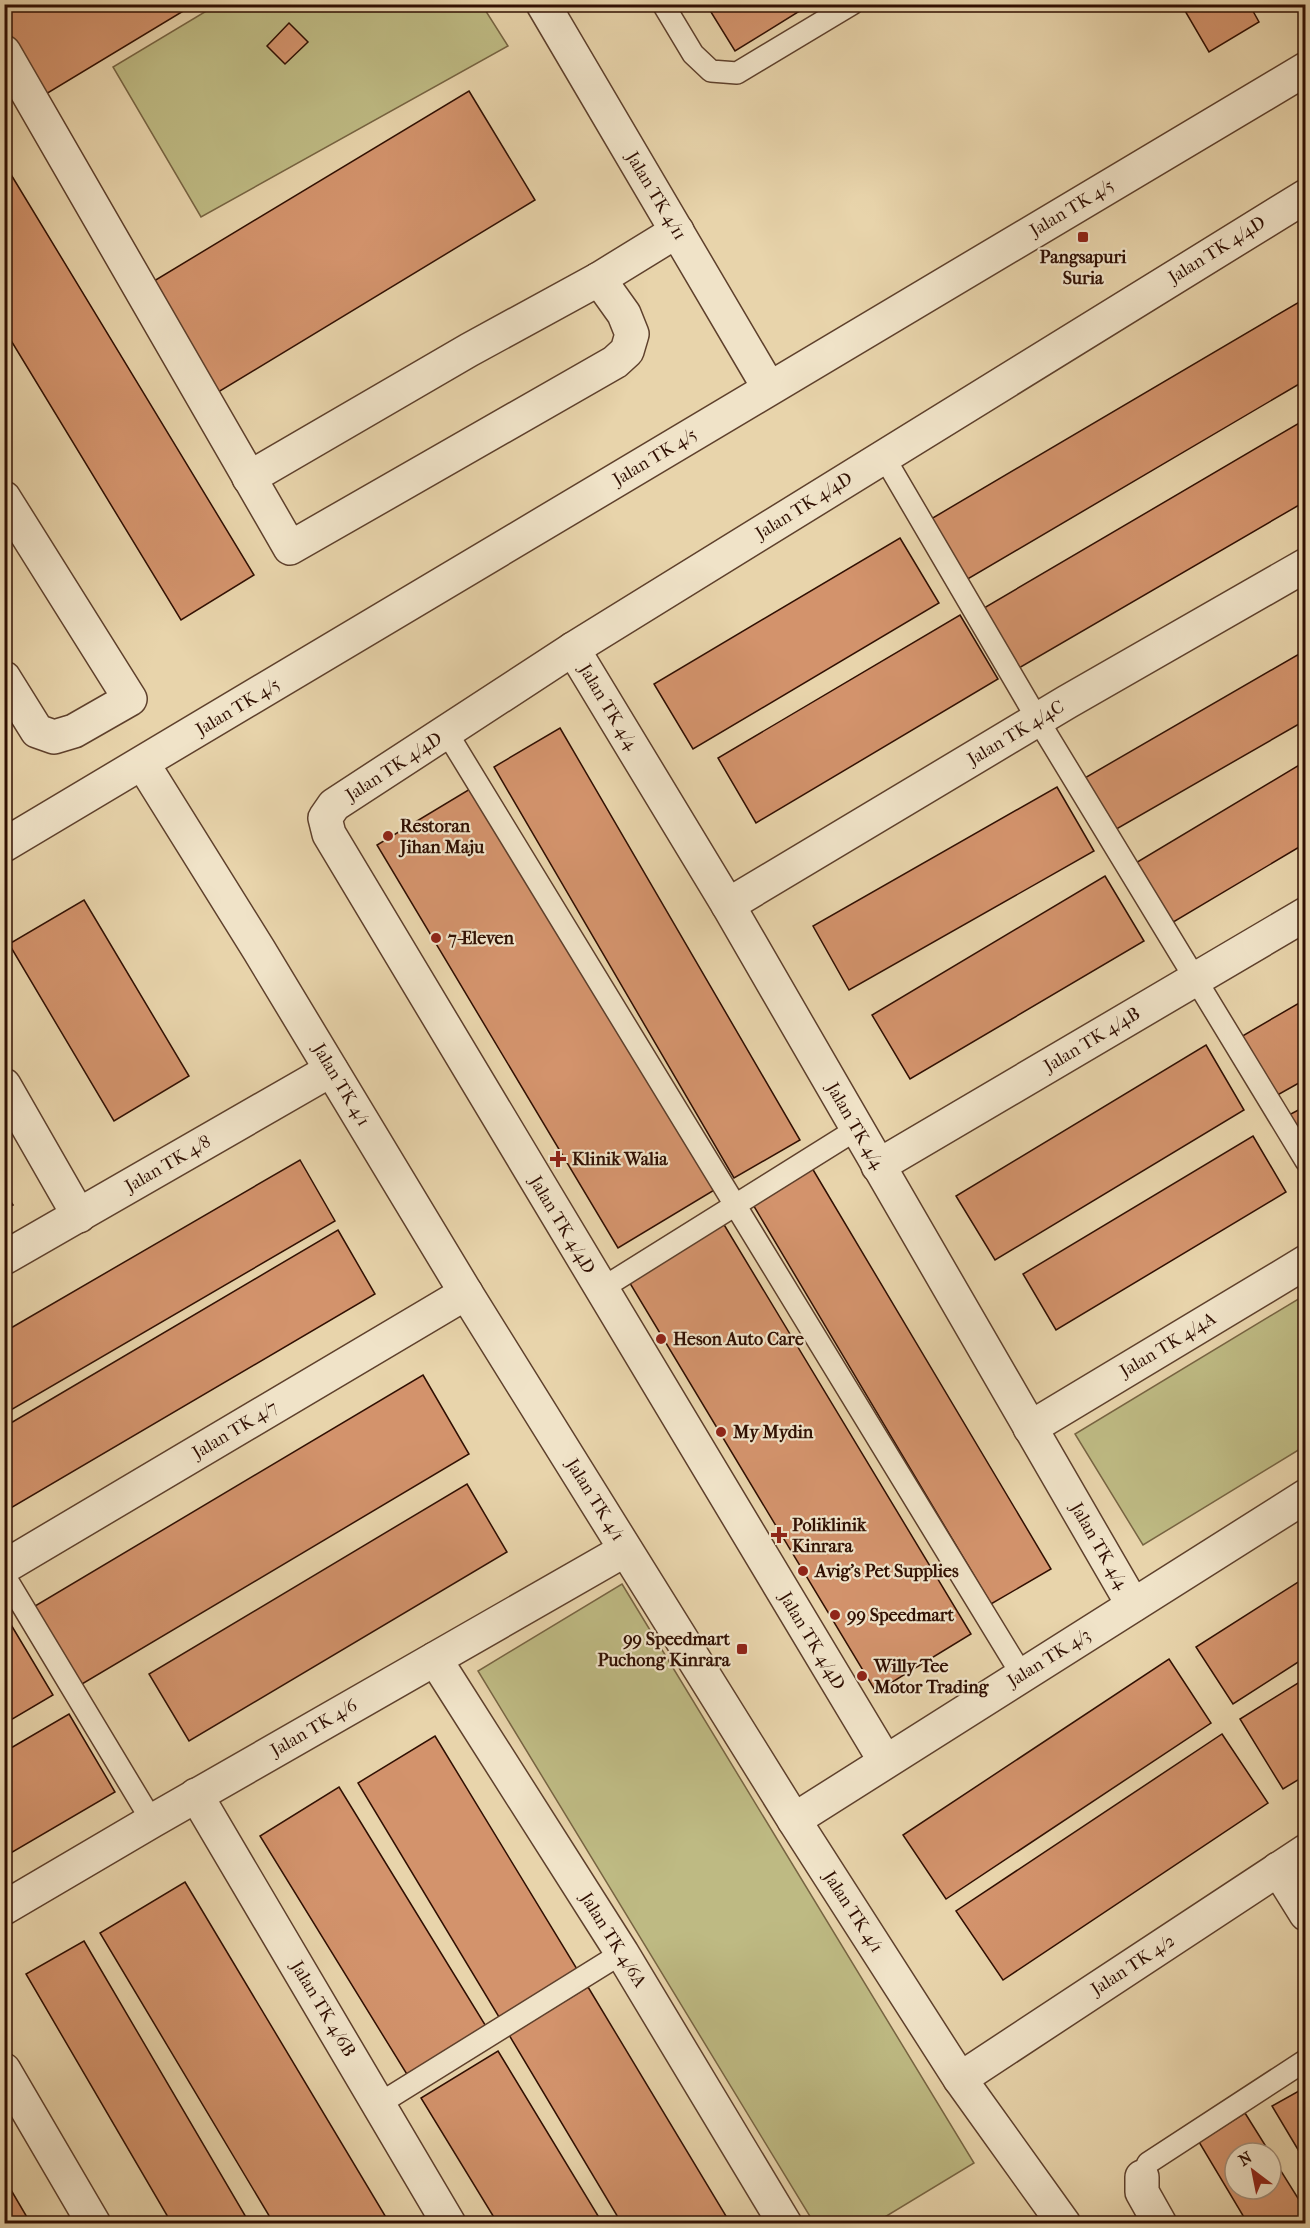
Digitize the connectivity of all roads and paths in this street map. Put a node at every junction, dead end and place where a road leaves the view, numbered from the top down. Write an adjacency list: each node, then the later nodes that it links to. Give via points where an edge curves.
1 (543, 4): 7 (street, Jalan TK 4/11)
2 (663, 4): 3 (lane, via 693,54 711,71 736,73)
3 (852, 4)
4 (4, 52): 11 (street)
5 (1305, 69): 9 (street, Jalan TK 4/5)
6 (1305, 196): 10 (street, Jalan TK 4/4D)
7 (677, 231): 8 (street); 9 (street, Jalan TK 4/11)
8 (599, 279): 11 (street); 11 (street, via 633,334 627,351 615,362 290,548)
9 (769, 388): 18 (street, Jalan TK 4/5)
10 (884, 457): 14 (street, Jalan TK 4/4D); 16 (lane)
11 (249, 478)
12 (4, 498): 15 (street, via 130,699 74,731 54,737 37,731)
13 (1305, 565): 16 (street, Jalan TK 4/4C)
14 (573, 649): 17 (street, Jalan TK 4/4D); 20 (street, Jalan TK 4/4)
15 (4, 678)
16 (1038, 720): 20 (street, Jalan TK 4/4C); 22 (lane)
17 (447, 733): 28 (lane); 32 (street, Jalan TK 4/4D, via 334,805 325,818 329,834)
18 (143, 764): 19 (street, Jalan TK 4/5); 23 (street, Jalan TK 4/1)
19 (4, 846)
20 (728, 905): 25 (street, Jalan TK 4/4)
21 (1305, 914): 22 (street, Jalan TK 4/4B)
22 (1196, 979): 26 (lane); 27 (street, Jalan TK 4/4B)
23 (332, 1070): 29 (street, Jalan TK 4/8); 33 (street, Jalan TK 4/1)
24 (4, 1085): 29 (street)
25 (857, 1129): 27 (street, Jalan TK 4/4); 28 (lane)
26 (1305, 1161)
27 (878, 1166): 34 (street, Jalan TK 4/4)
28 (736, 1204): 32 (lane); 41 (lane)
29 (79, 1216): 30 (street, Jalan TK 4/8)
30 (4, 1258)
31 (1305, 1262): 34 (street, Jalan TK 4/4A)
32 (601, 1289): 42 (street, Jalan TK 4/4D)
33 (466, 1293): 36 (street, Jalan TK 4/1); 37 (street, Jalan TK 4/7)
34 (1030, 1428): 39 (street, Jalan TK 4/4)
35 (1305, 1497): 39 (street, Jalan TK 4/3)
36 (625, 1550): 40 (street, Jalan TK 4/6); 44 (street, Jalan TK 4/1)
37 (4, 1567)
38 (4, 1575): 45 (lane)
39 (1133, 1605): 41 (street, Jalan TK 4/3)
40 (435, 1659): 43 (street, Jalan TK 4/6); 50 (street, Jalan TK 4/6A)
41 (1022, 1675): 42 (street, Jalan TK 4/3)
42 (885, 1761): 44 (street, Jalan TK 4/3)
43 (196, 1795): 45 (street, Jalan TK 4/6); 54 (street, Jalan TK 4/6B)
44 (794, 1820): 53 (street, Jalan TK 4/1)
45 (152, 1821): 48 (street, Jalan TK 4/6)
46 (1305, 1851): 47 (street, Jalan TK 4/2)
47 (1278, 1869): 49 (street); 53 (street, Jalan TK 4/2)
48 (4, 1908)
49 (1305, 1914)
50 (622, 1953): 54 (lane); 58 (street, Jalan TK 4/6A)
51 (1305, 2060): 55 (lane, via 1148,2163)
52 (4, 2070): 56 (street)
53 (960, 2079): 59 (street, Jalan TK 4/1)
54 (379, 2104): 57 (street, Jalan TK 4/6B)
55 (1142, 2177): 60 (street, via 1142,2192)
56 (94, 2223)
57 (448, 2223)
58 (785, 2223)
59 (1064, 2223)
60 (1160, 2223)

